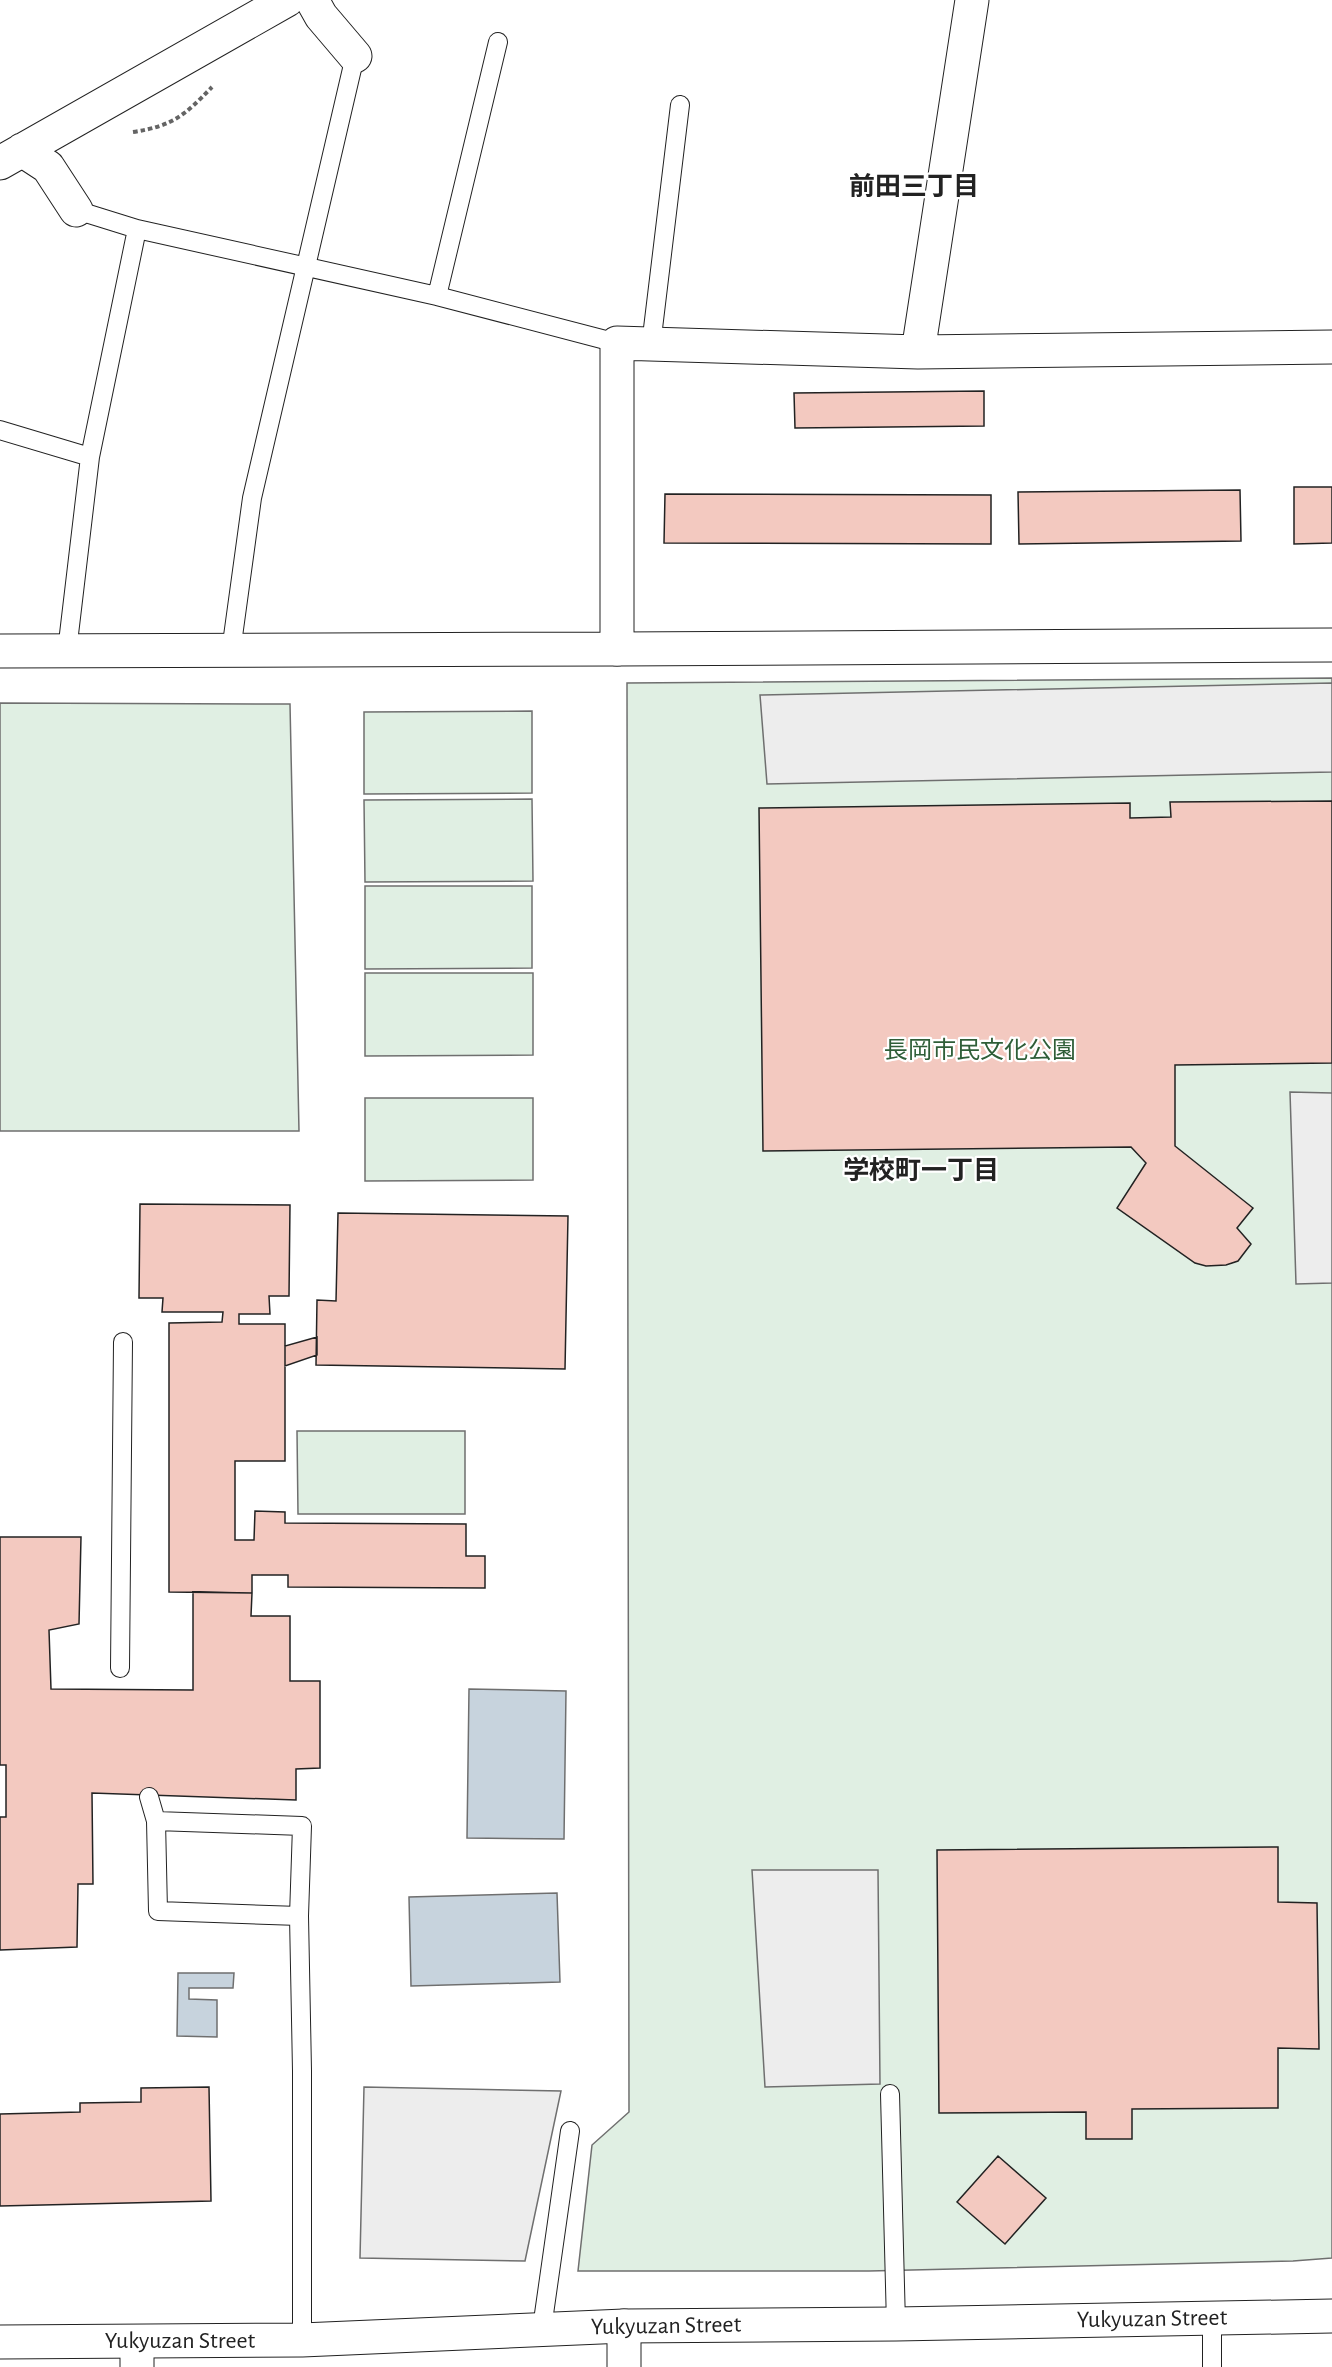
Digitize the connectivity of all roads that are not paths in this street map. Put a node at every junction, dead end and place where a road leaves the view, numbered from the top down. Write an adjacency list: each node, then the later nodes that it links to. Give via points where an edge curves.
1 (287, 0): 7 (main road)
2 (312, 0): 5 (main road)
3 (972, 0): 15 (main road)
4 (498, 42): 11 (lane)
5 (355, 56): 10 (lane)
6 (680, 105): 13 (lane)
7 (11, 156): 8 (main road, via 48,167)
8 (76, 210): 9 (lane)
9 (137, 229): 10 (lane); 17 (lane)
10 (305, 265): 11 (lane); 22 (lane, via 252,498)
11 (437, 296): 12 (lane)
12 (616, 343): 13 (main road); 19 (main road)
13 (651, 345): 15 (main road)
14 (1332, 347): 15 (main road)
15 (918, 352)
16 (0, 430): 17 (lane)
17 (90, 457): 21 (lane)
18 (1332, 645): 19 (main road)
19 (617, 649): 22 (main road)
20 (0, 651): 21 (main road)
21 (67, 651): 22 (main road)
22 (231, 651)
23 (123, 1342): 24 (lane)
24 (120, 1668)
25 (149, 1797): 26 (lane)
26 (156, 1821): 27 (lane, via 158,1911); 27 (lane, via 302,1826)
27 (299, 1916): 35 (lane)
28 (890, 2094): 32 (lane)
29 (570, 2131): 34 (lane)
30 (1332, 2316): 31 (main road, Yukyuzan Street)
31 (1212, 2318): 32 (main road, Yukyuzan Street); 39 (lane)
32 (896, 2324): 33 (main road, Yukyuzan Street)
33 (624, 2326): 34 (main road, Yukyuzan Street); 38 (main road)
34 (542, 2328): 35 (main road, Yukyuzan Street)
35 (302, 2340): 37 (main road, Yukyuzan Street)
36 (0, 2342): 37 (main road, Yukyuzan Street)
37 (137, 2354)
38 (624, 2367)
39 (1212, 2367)

